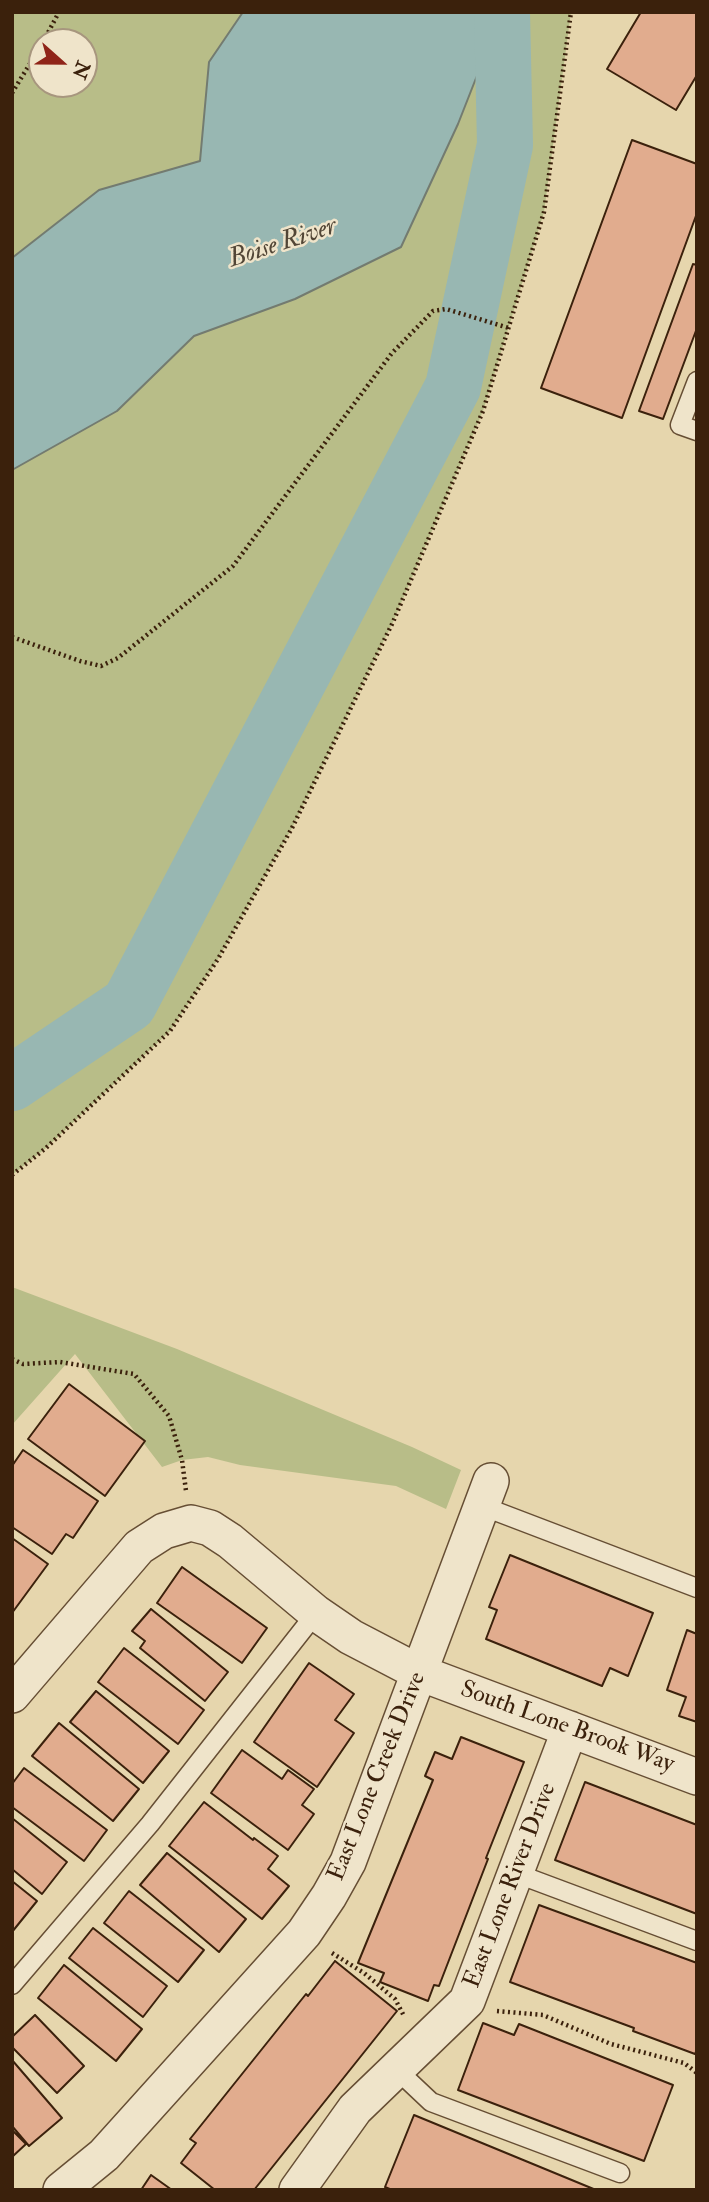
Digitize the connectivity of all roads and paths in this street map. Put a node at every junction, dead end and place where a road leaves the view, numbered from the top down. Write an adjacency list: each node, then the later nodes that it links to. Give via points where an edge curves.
1 (59, 12): 3 (path)
2 (571, 12): 6 (path, via 544,212)
3 (51, 28)
4 (28, 67): 5 (path)
5 (12, 93)
6 (509, 328): 9 (path, via 446,309 433,311 392,353 233,566 118,658 101,666); 10 (path, via 483,411 393,622 292,828 218,959 170,1031)
7 (697, 381): 8 (lane, via 680,425)
8 (697, 431)
9 (12, 637)
10 (12, 1175)
11 (12, 1359): 13 (path, via 23,1364 60,1362 134,1374 169,1416 182,1460)
12 (487, 1494): 14 (lane); 16 (street, East Lone Creek Drive)
13 (191, 1523): 15 (street, South Lone Brook Way, via 230,1541); 17 (street, via 163,1531 139,1547)
14 (697, 1588)
15 (316, 1613): 16 (street, South Lone Brook Way); 23 (lane, via 150,1825)
16 (420, 1673): 18 (street, South Lone Brook Way); 29 (street, East Lone Creek Drive, via 348,1862 310,1924 104,2155)
17 (12, 1695)
18 (570, 1729): 19 (street, South Lone Brook Way); 20 (street, East Lone River Drive)
19 (697, 1777)
20 (516, 1873): 21 (lane); 26 (street, East Lone River Drive, via 467,2001)
21 (697, 1941)
22 (332, 1953): 25 (path, via 395,1999)
23 (12, 1985)
24 (486, 2006): 27 (path, via 543,2015 611,2044 684,2063)
25 (411, 2026)
26 (396, 2069): 28 (lane, via 431,2102); 30 (street, East Lone River Drive, via 355,2109)
27 (697, 2073)
28 (620, 2173)
29 (61, 2190)
30 (297, 2190)

